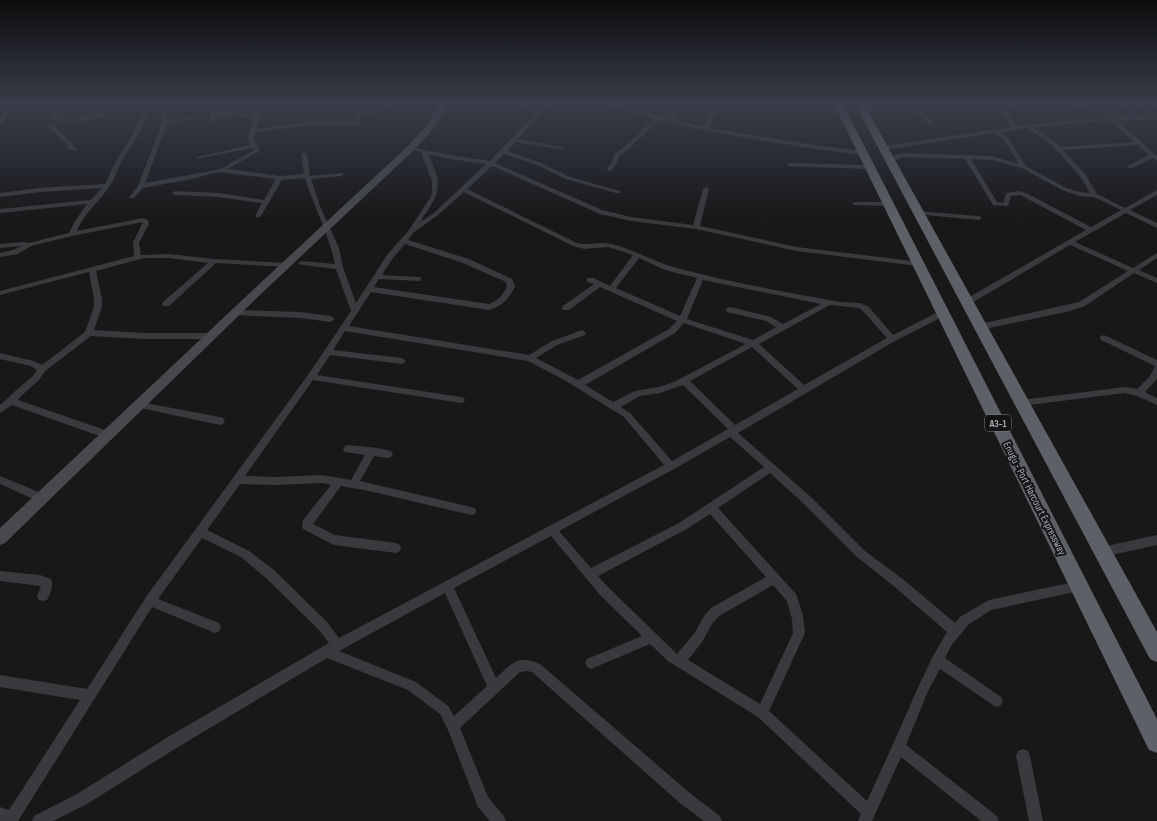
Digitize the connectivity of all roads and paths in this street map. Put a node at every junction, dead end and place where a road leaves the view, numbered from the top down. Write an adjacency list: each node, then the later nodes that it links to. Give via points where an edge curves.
1 (68, 142): 21 (street, via 70,148)
2 (130, 142): 40 (street)
3 (158, 142): 41 (street)
4 (252, 142): 16 (street)
5 (416, 142): 17 (main road)
6 (513, 142): 23 (street)
7 (527, 142): 19 (street)
8 (632, 142): 35 (street, via 616,155)
9 (785, 142): 24 (street)
10 (857, 142): 24 (highway, Enugu - Port Harcourt Expressway / A3-1)
11 (880, 142): 18 (highway, A3-1)
12 (921, 142): 18 (street)
13 (1008, 142): 33 (street)
14 (1052, 142): 20 (street)
15 (1139, 143): 20 (street); 26 (street)
16 (253, 146): 27 (street); 36 (street, via 257,149 255,151)
17 (411, 148): 22 (street); 61 (main road)
18 (883, 148): 29 (highway, A3-1)
19 (562, 149)
20 (1058, 149): 48 (street, via 1083,175)
21 (75, 150)
22 (424, 152): 30 (street); 63 (street, via 431,167 435,190 433,198)
23 (503, 152): 30 (street); 44 (street, via 539,164 568,178)
24 (862, 153): 32 (highway, Enugu - Port Harcourt Expressway / A3-1)
25 (304, 154): 38 (street)
26 (1155, 157): 34 (street)
27 (199, 158)
28 (966, 158): 29 (street, via 903,155); 33 (street, via 992,158); 62 (street, via 995,204 1006,205 1008,194 1026,194)
29 (889, 162): 56 (highway, A3-1)
30 (491, 163): 42 (street); 59 (street, via 607,215)
31 (790, 165): 32 (street)
32 (870, 167): 53 (highway, Enugu - Port Harcourt Expressway / A3-1)
33 (1024, 167): 48 (street, via 1064,189 1079,194)
34 (1130, 167)
35 (610, 169)
36 (223, 170): 39 (street); 41 (street)
37 (341, 174): 38 (street)
38 (308, 177): 39 (street); 61 (street)
39 (280, 178): 51 (street)
40 (107, 186): 47 (street); 50 (street)
41 (141, 186): 49 (street)
42 (463, 189): 63 (street, via 436,214); 71 (street, via 575,245 608,245 627,250)
43 (706, 189): 59 (street)
44 (618, 192)
45 (1157, 192): 54 (street)
46 (175, 193): 51 (street, via 218,195)
47 (0, 195)
48 (1095, 195): 54 (street)
49 (132, 197)
50 (93, 202): 55 (street); 64 (street, via 78,221)
51 (266, 202): 57 (street)
52 (855, 204): 53 (street)
53 (888, 204): 76 (highway, Enugu - Port Harcourt Expressway / A3-1)
54 (1124, 210): 60 (street); 62 (street)
55 (0, 211)
56 (917, 212): 58 (street); 90 (highway, A3-1)
57 (258, 216)
58 (979, 218)
59 (696, 226): 76 (street, via 797,249)
60 (1157, 226)
61 (326, 228): 75 (main road); 77 (street, via 335,248)
62 (1091, 230): 66 (street)
63 (411, 232): 65 (street)
64 (72, 234): 67 (street); 72 (street, via 146,221 136,243)
65 (403, 241): 80 (street); 86 (street, via 446,254 503,278 509,281 509,291 496,305 489,307)
66 (1069, 242): 79 (street); 90 (street)
67 (29, 245): 68 (street); 69 (street, via 15,252)
68 (0, 246)
69 (0, 255)
70 (1157, 255): 79 (street)
71 (637, 256): 81 (street); 87 (street)
72 (138, 257): 73 (street, via 168,256); 78 (street)
73 (214, 261): 75 (street); 91 (street)
74 (302, 263): 77 (street)
75 (287, 264): 96 (main road)
76 (918, 264): 95 (highway, Enugu - Port Harcourt Expressway / A3-1)
77 (339, 267): 93 (street)
78 (92, 270): 88 (street); 102 (street, via 98,307)
79 (1134, 271): 84 (street); 99 (street, via 1082,304)
80 (378, 277): 82 (street); 86 (street)
81 (701, 277): 89 (street); 98 (street)
82 (418, 279)
83 (590, 280): 85 (street)
84 (1157, 281)
85 (599, 284): 87 (street); 92 (street)
86 (369, 288): 93 (street)
87 (611, 289): 98 (street)
88 (0, 293)
89 (830, 302): 101 (street); 106 (street, via 866,309)
90 (967, 302): 99 (highway, A3-1)
91 (166, 304)
92 (566, 308)
93 (354, 310): 100 (street)
94 (730, 310): 101 (street, via 768,319)
95 (943, 313): 106 (street); 152 (highway, Enugu - Port Harcourt Expressway / A3-1)
96 (236, 314): 97 (street, via 300,315); 104 (main road)
97 (331, 319)
98 (682, 320): 107 (street); 117 (street, via 664,336)
99 (980, 327): 123 (highway, A3-1)
100 (343, 328): 108 (street); 110 (street)
101 (782, 328): 107 (street)
102 (89, 333): 104 (street); 113 (street)
103 (582, 333): 110 (street, via 542,348)
104 (212, 336): 124 (main road)
105 (1104, 338): 112 (street)
106 (892, 339): 118 (street)
107 (753, 343): 116 (street); 118 (street)
108 (327, 352): 111 (street); 115 (street)
109 (0, 356): 113 (street, via 33,364)
110 (530, 358): 117 (street)
111 (402, 361)
112 (1157, 364)
113 (42, 369): 120 (street)
114 (1157, 369): 119 (street, via 1154,377)
115 (311, 376): 121 (street); 136 (street)
116 (684, 380): 125 (street, via 668,388 638,393); 128 (street)
117 (579, 384): 125 (street)
118 (804, 390): 128 (street)
119 (1139, 393): 122 (street); 123 (street, via 1125,390)
120 (13, 400): 126 (street); 129 (street, via 15,404)
121 (461, 400)
122 (1157, 402)
123 (1021, 403): 147 (highway, A3-1)
124 (140, 405): 127 (street); 129 (main road)
125 (614, 406): 133 (street, via 627,415)
126 (0, 410)
127 (220, 421)
128 (733, 431): 133 (street); 134 (street)
129 (108, 435): 139 (main road)
130 (348, 449): 131 (street)
131 (372, 451): 132 (street); 138 (street)
132 (388, 454)
133 (671, 466): 142 (street)
134 (770, 468): 140 (street); 156 (street, via 808,501 861,554)
135 (0, 480): 139 (street)
136 (238, 480): 137 (street); 143 (street)
137 (339, 481): 138 (street); 146 (street, via 306,522 307,526 334,540)
138 (354, 484): 141 (street)
139 (42, 498): 144 (main road)
140 (710, 507): 148 (street, via 683,526); 150 (street)
141 (472, 511)
142 (552, 530): 148 (street); 151 (street)
143 (201, 532): 154 (street); 158 (street, via 245,554 270,574 322,626)
144 (0, 538)
145 (1157, 540): 147 (street)
146 (396, 548)
147 (1102, 552): 159 (highway, A3-1)
148 (590, 574): 157 (street)
149 (0, 576): 153 (street, via 47,583)
150 (774, 578): 161 (street, via 715,612 698,638); 167 (street, via 792,598 799,621 799,633)
151 (448, 586): 158 (street); 164 (street)
152 (1079, 586): 156 (street, via 989,605); 169 (highway, Enugu - Port Harcourt Expressway / A3-1)
153 (43, 596)
154 (150, 601): 155 (street); 165 (street)
155 (215, 627)
156 (955, 631): 160 (street)
157 (652, 637): 161 (street); 162 (street)
158 (332, 648): 168 (street, via 412,686 444,710); 174 (street, via 82,799)
159 (1157, 652)
160 (937, 660): 166 (street); 170 (street)
161 (678, 661): 167 (street)
162 (591, 663)
163 (0, 681): 165 (street)
164 (494, 687): 168 (street); 176 (street, via 521,664 536,668 686,799)
165 (90, 696): 173 (street)
166 (997, 701)
167 (762, 713): 172 (street)
168 (453, 726): 175 (street, via 483,802)
169 (1157, 742)
170 (899, 747): 172 (street); 177 (street)
171 (1022, 756): 178 (street)
172 (867, 817)
173 (8, 818)
174 (39, 821)
175 (499, 821)
176 (715, 821)
177 (992, 821)
178 (1036, 821)

